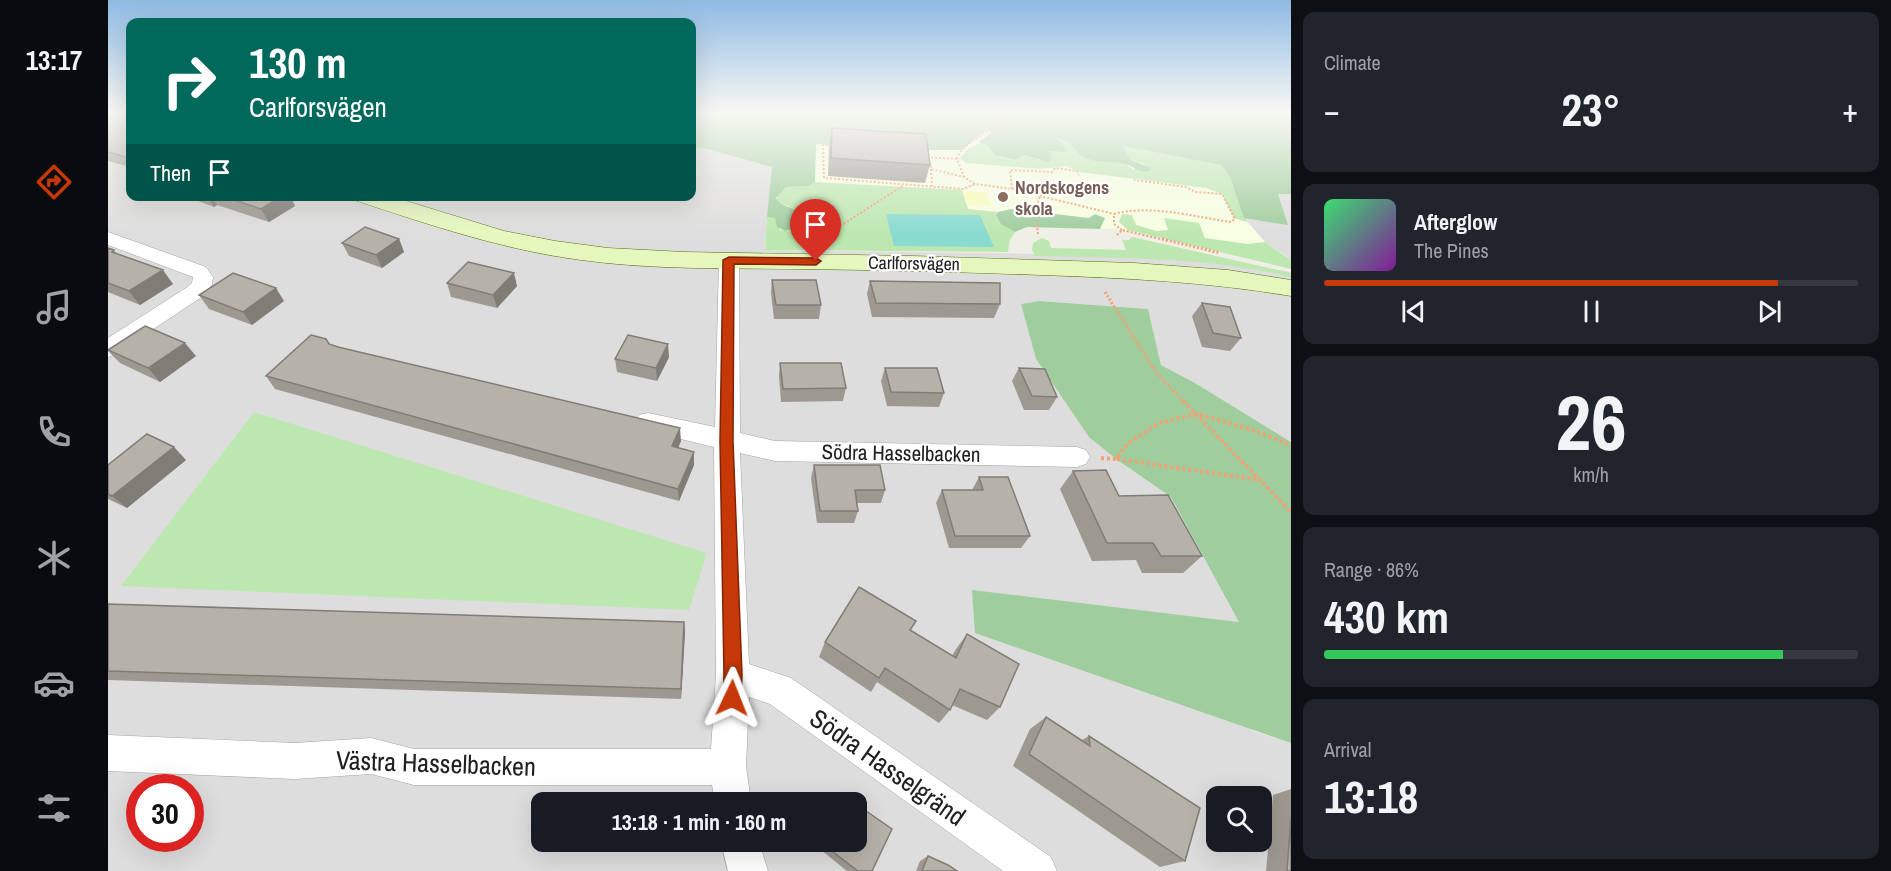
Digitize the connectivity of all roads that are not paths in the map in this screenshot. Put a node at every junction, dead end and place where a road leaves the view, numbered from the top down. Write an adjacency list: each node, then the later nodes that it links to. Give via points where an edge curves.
1 (381, 201): 3 (street, Carlforsvägen, via 532,245 582,253)
2 (108, 238): 5 (street, via 199,271 203,277 202,285 193,293)
3 (729, 260): 4 (street, Carlforsvägen, via 1130,270 1212,276); 7 (street)
4 (1291, 288)
5 (108, 349)
6 (623, 416): 7 (street, Södra Hasselbacken)
7 (727, 441): 8 (street, Södra Hasselbacken, via 775,451); 9 (street)
8 (1077, 457)
9 (733, 675): 11 (street); 15 (street, Södra Hasselgränd, via 779,690)
10 (108, 753): 11 (street, Västra Hasselbacken, via 295,761 371,756 414,767)
11 (728, 767): 12 (street)
12 (732, 792)
13 (743, 852): 14 (street)
14 (748, 871)
15 (1037, 871)

